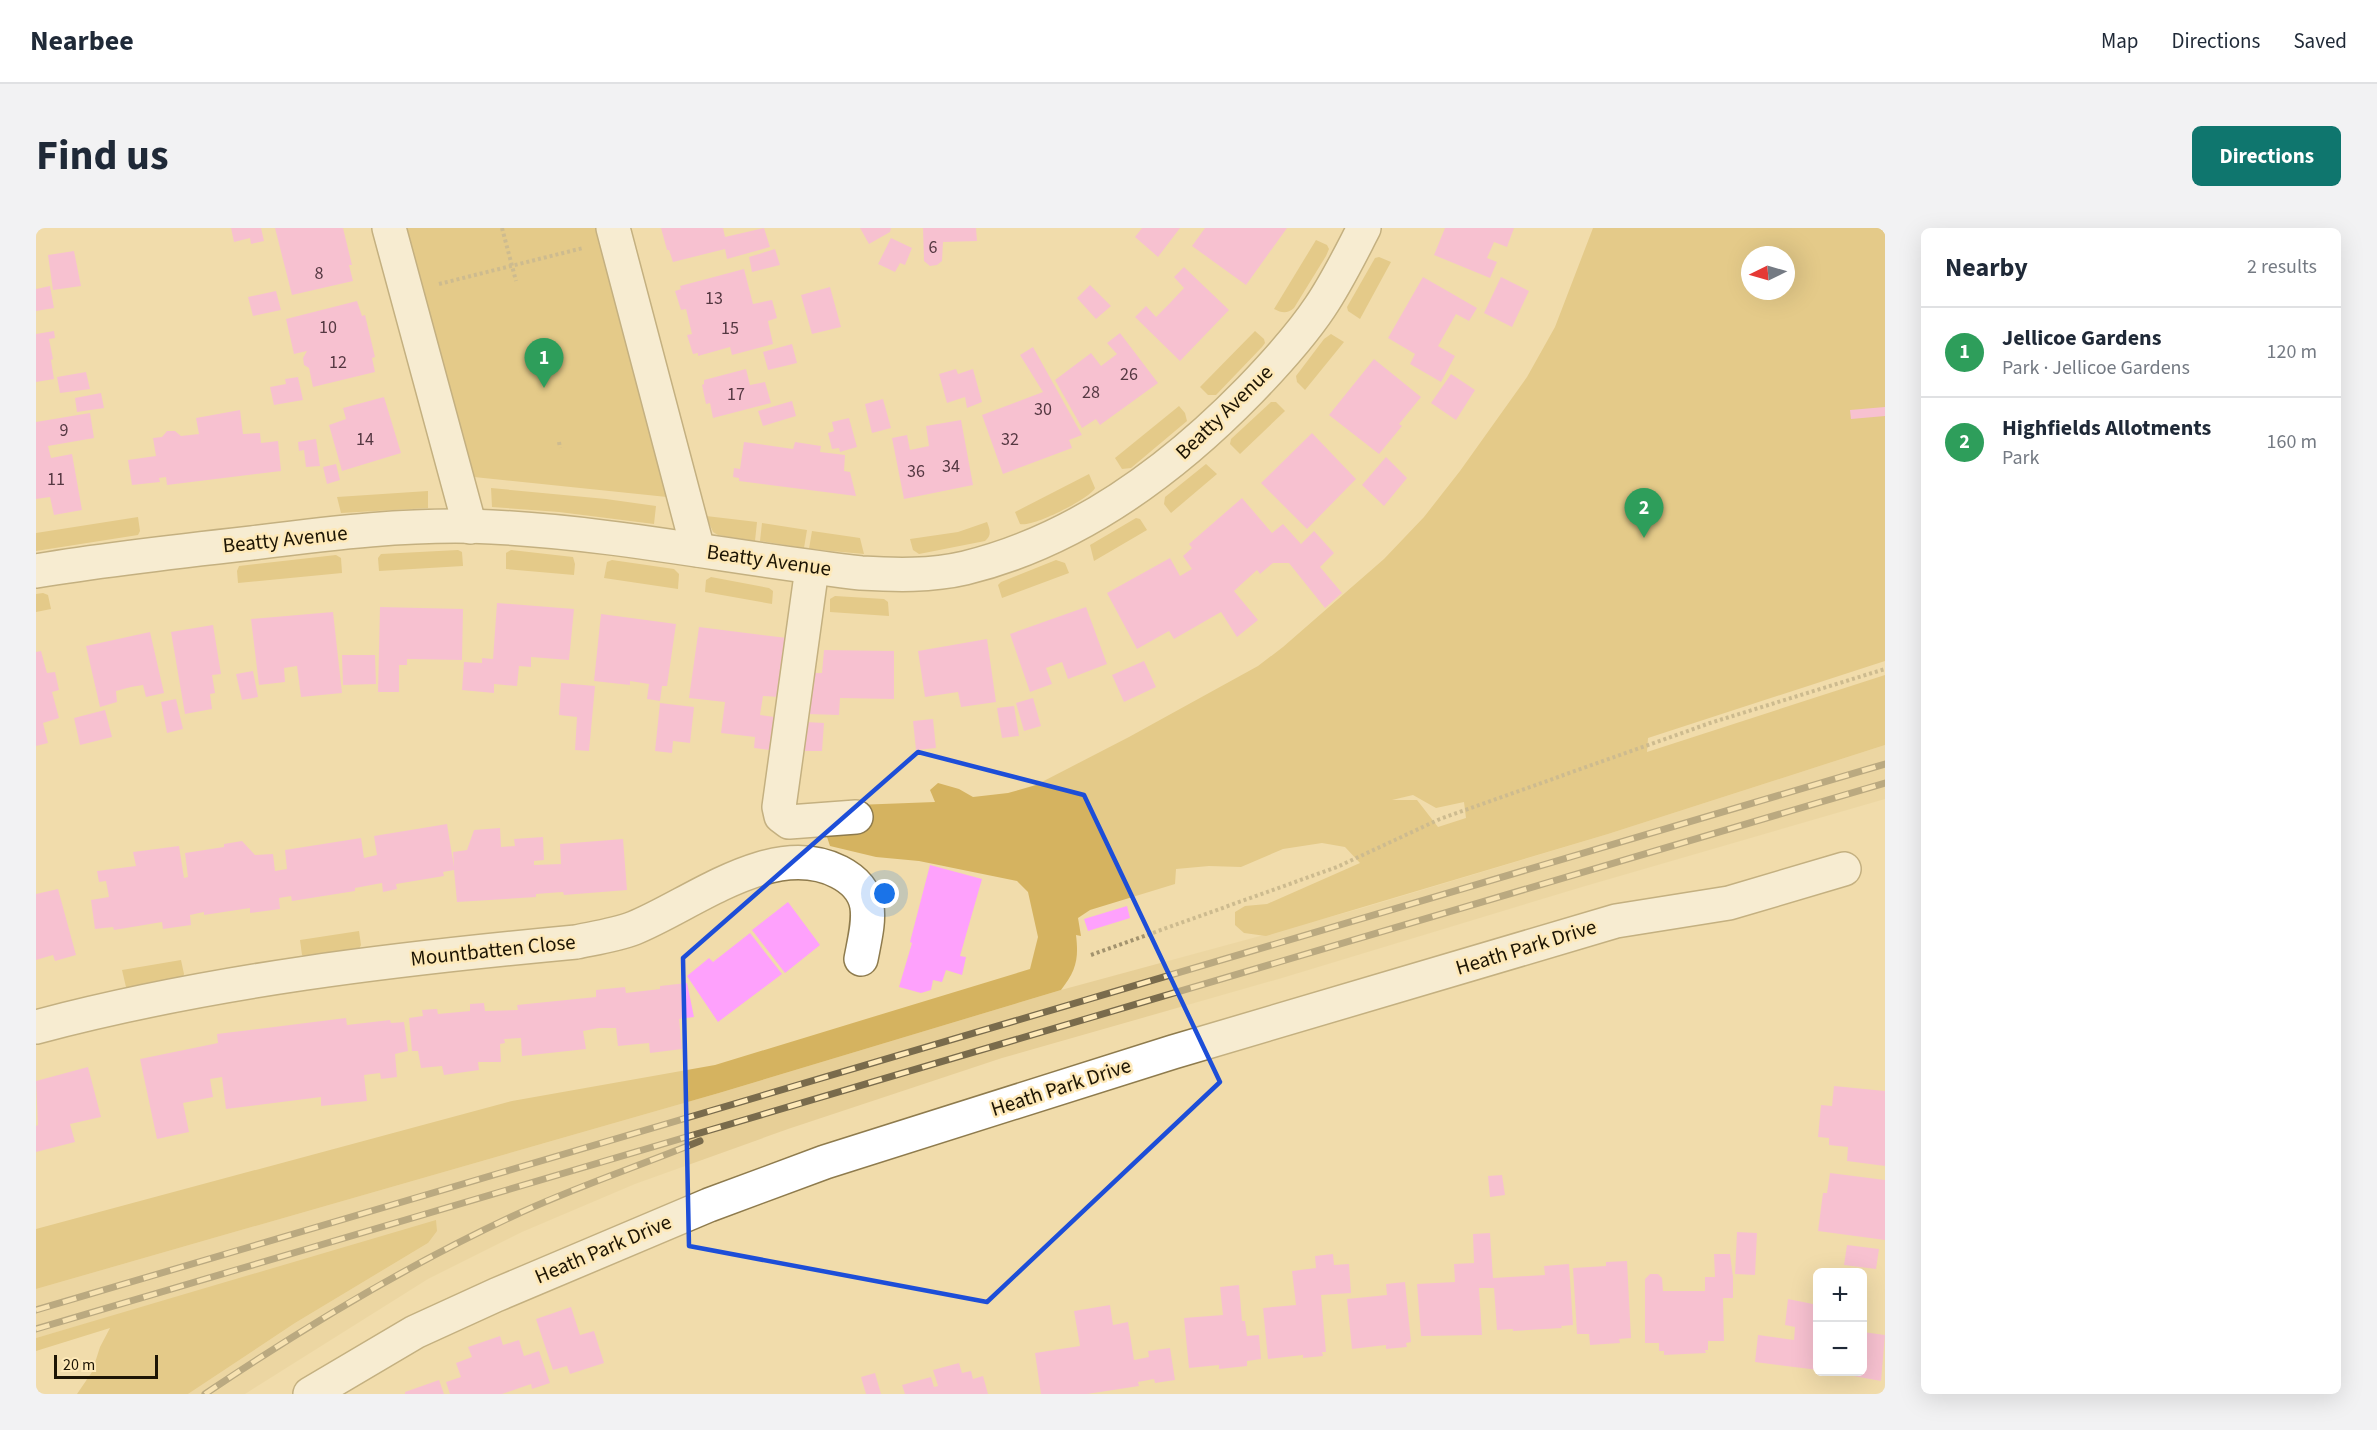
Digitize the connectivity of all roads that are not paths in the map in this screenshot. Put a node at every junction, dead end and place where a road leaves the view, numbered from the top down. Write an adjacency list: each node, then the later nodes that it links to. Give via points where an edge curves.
1 (389, 228): 4 (street)
2 (1364, 228): 6 (street, Beatty Avenue, via 1320,307 1272,367 1192,445 1103,510 1035,544 963,568 894,575)
3 (601, 237): 5 (street)
4 (470, 527): 5 (street, Beatty Avenue); 7 (street, Beatty Avenue, via 302,537)
5 (698, 550): 6 (street, Beatty Avenue)
6 (812, 567): 8 (street, via 779,807 781,816 789,822)
7 (36, 572)
8 (856, 818)
9 (1844, 869): 12 (street, Heath Park Drive, via 1729,903 1616,921 1173,1052 825,1162 699,1209 496,1295 415,1332)
10 (861, 959): 11 (street, Mountbatten Close, via 869,919 866,897 852,879 832,868 785,864 734,878 661,916 603,937 246,982)
11 (36, 1027)
12 (310, 1394)

